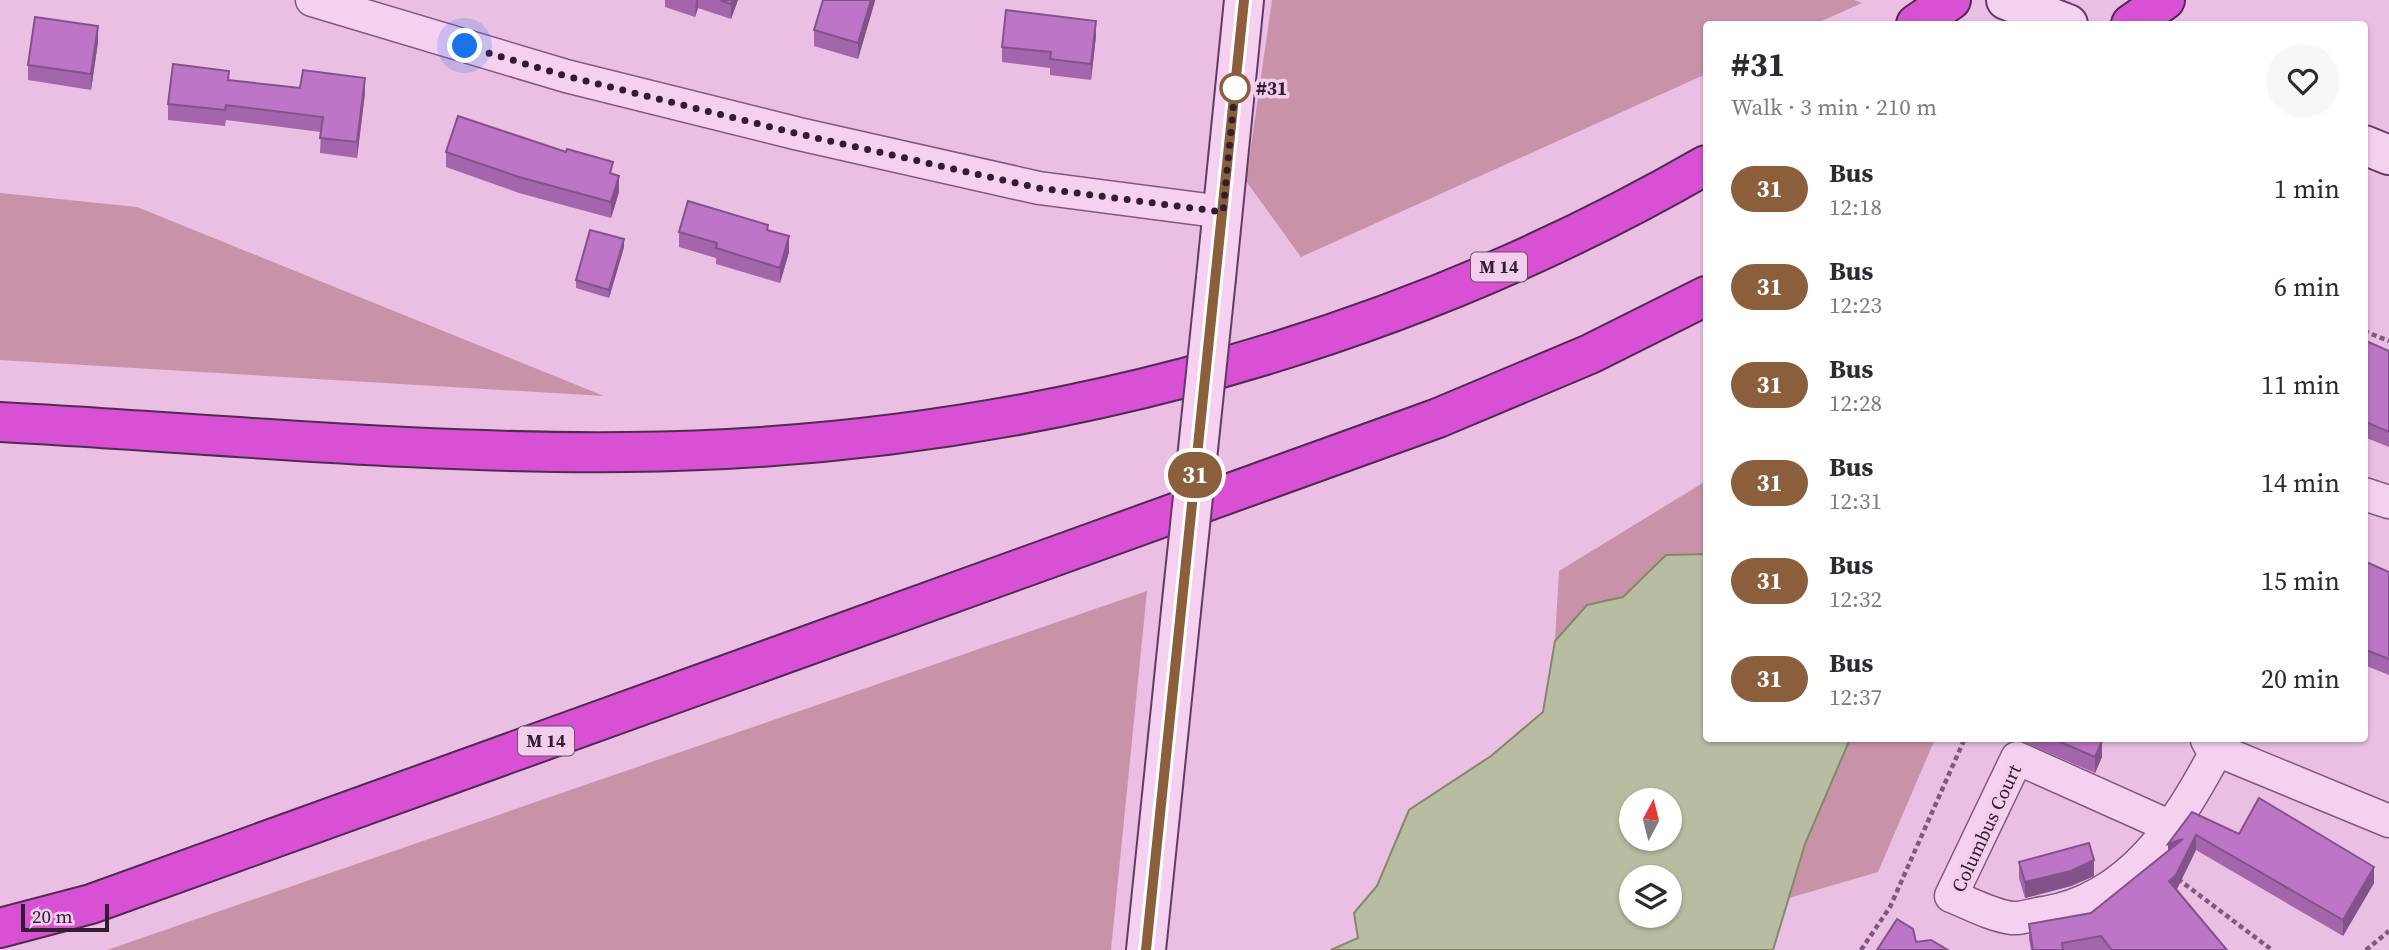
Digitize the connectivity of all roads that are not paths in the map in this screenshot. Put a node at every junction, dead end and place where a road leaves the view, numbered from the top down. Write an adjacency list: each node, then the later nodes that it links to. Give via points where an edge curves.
1 (312, 0): 12 (street, via 566,76 799,134 1038,188)
2 (1244, 0): 12 (main road)
3 (1951, 0): 6 (highway)
4 (2006, 0): 7 (main road)
5 (2165, 0): 8 (highway)
6 (1920, 21)
7 (2060, 21)
8 (2136, 21)
9 (2368, 147): 10 (main road)
10 (2389, 155)
11 (1703, 167): 14 (highway, M 14, via 1594,223 1426,299 1283,350 1096,400 950,428 820,443 628,453 476,450)
12 (1223, 212): 21 (main road, bridge)
13 (1703, 298): 20 (highway, M 14, via 1590,354 1438,418 91,904)
14 (0, 422)
15 (2368, 495): 16 (street)
16 (2389, 502)
17 (2212, 744): 18 (street, Columbus Court); 19 (street, Columbus Court, via 2192,798)
18 (2389, 821)
19 (2171, 827): 19 (street, Columbus Court, via 2115,885 2073,908 2011,918 1951,896 2017,758)
20 (0, 928)
21 (1146, 950)

